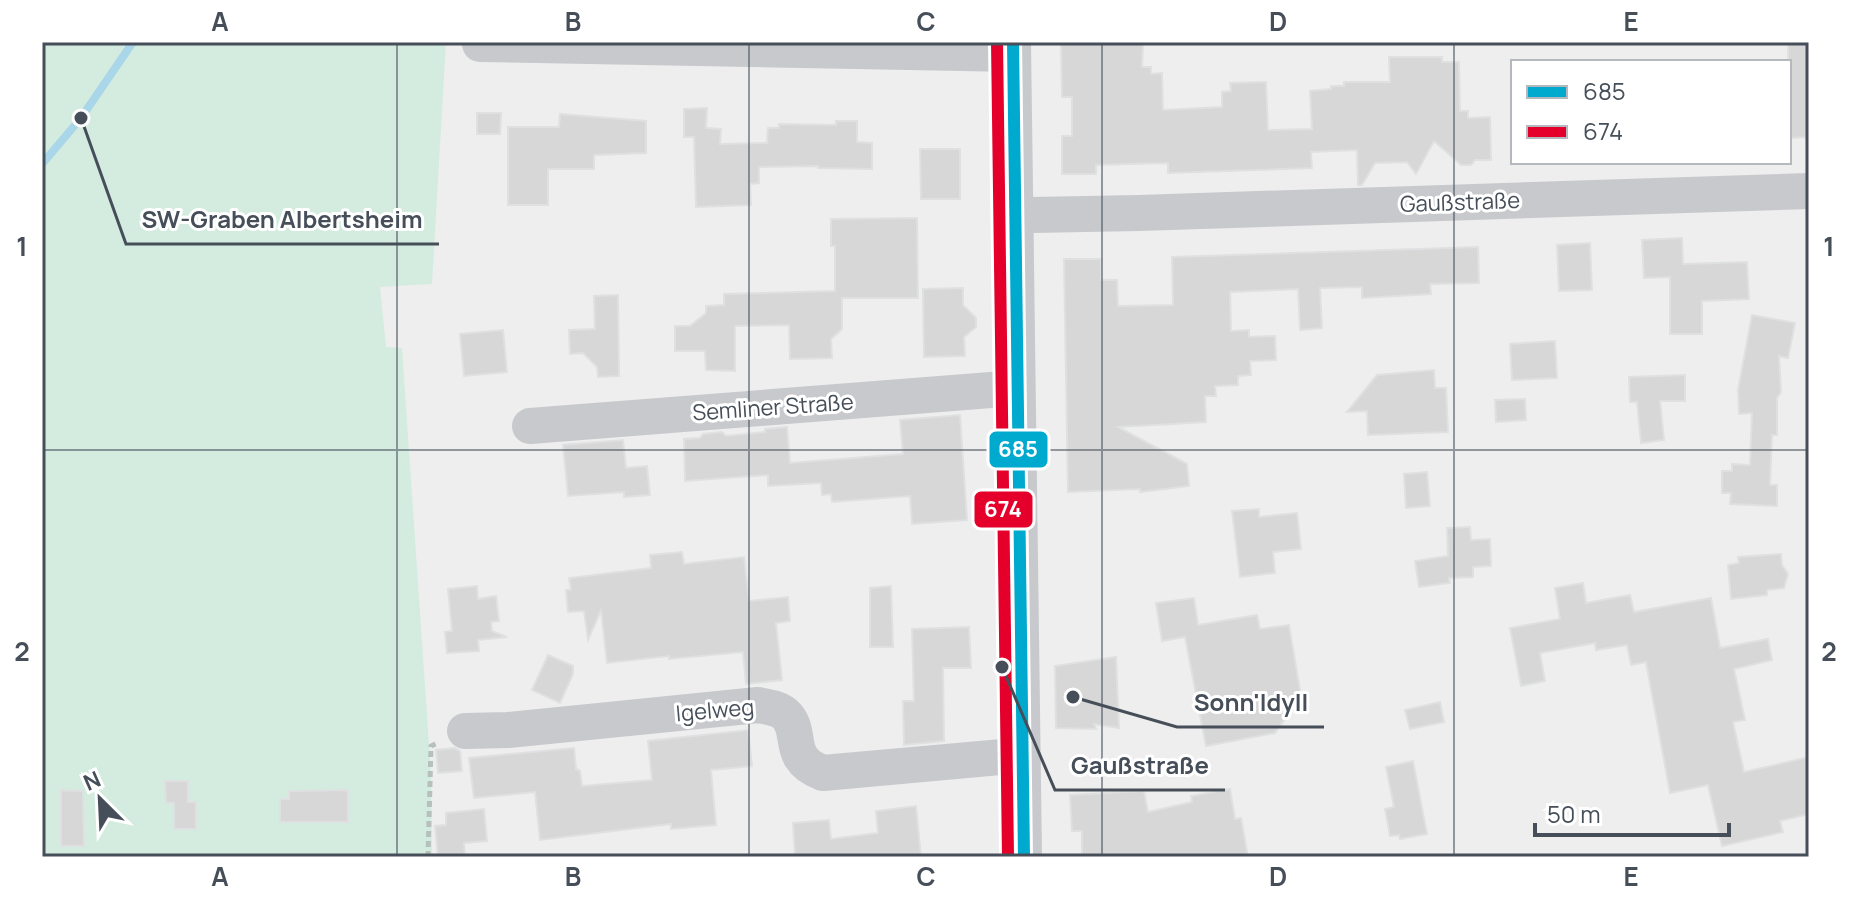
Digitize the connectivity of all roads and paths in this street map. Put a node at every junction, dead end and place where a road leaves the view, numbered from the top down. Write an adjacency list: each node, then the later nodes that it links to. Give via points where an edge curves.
1 (480, 44): 2 (street)
2 (1013, 48): 4 (street)
3 (1809, 191): 4 (street, Gaußstraße, via 1139,213)
4 (1015, 211): 5 (street)
5 (1017, 388): 6 (street, Semliner Straße); 8 (street)
6 (530, 426)
7 (465, 731): 8 (street, Igelweg, via 758,705 787,716 796,749 823,773); 9 (path, via 431,746)
8 (1023, 755): 10 (street)
9 (428, 857)
10 (1024, 857)

